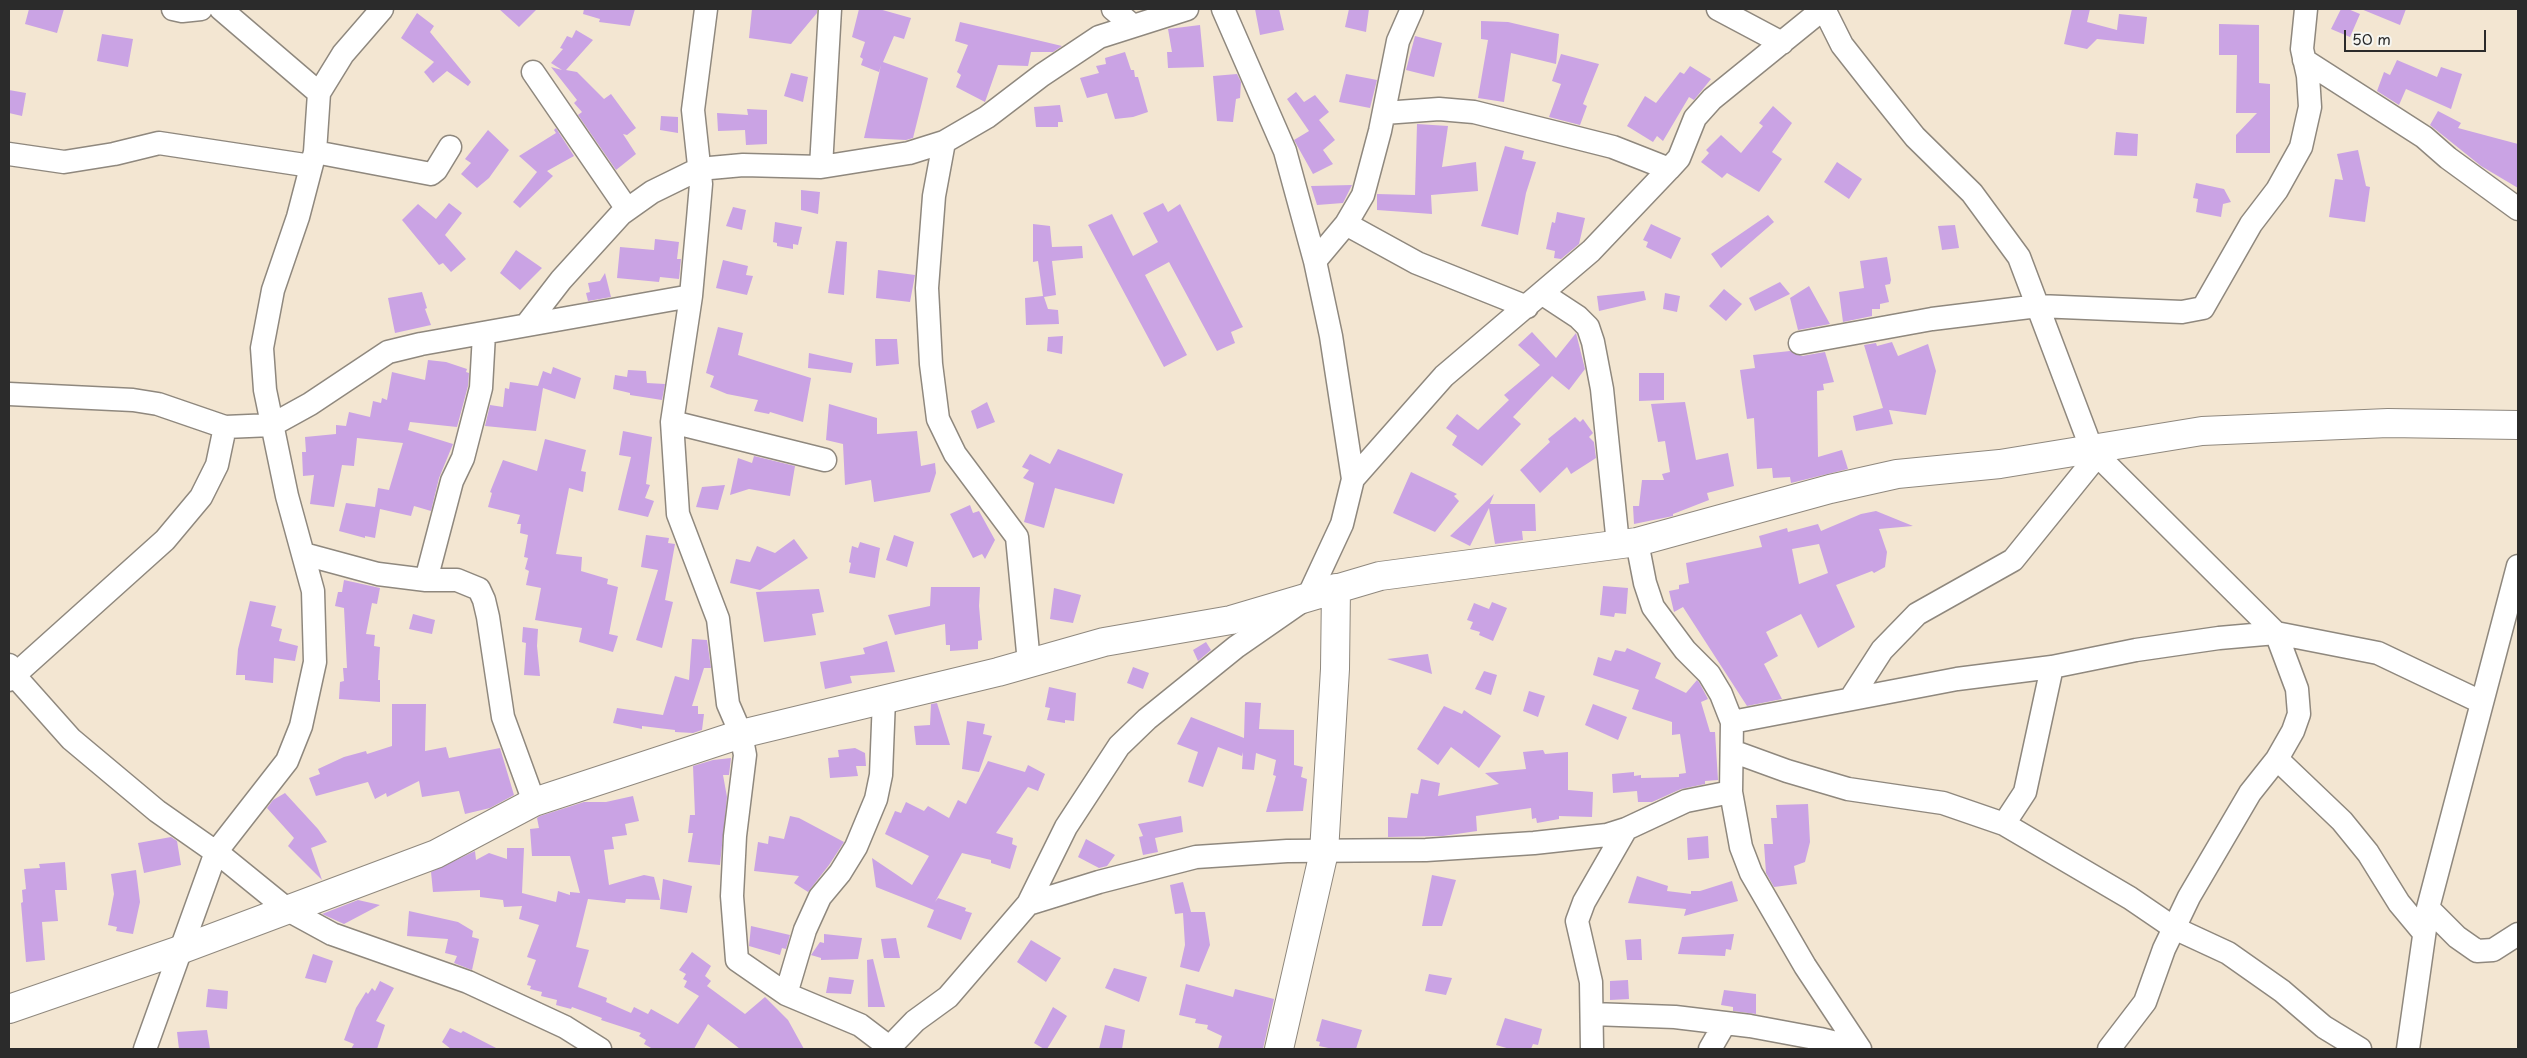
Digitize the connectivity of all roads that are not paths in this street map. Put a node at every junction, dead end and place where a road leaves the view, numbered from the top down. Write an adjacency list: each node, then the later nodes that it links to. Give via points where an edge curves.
1 (173, 9): 2 (street)
2 (201, 9)
3 (221, 9): 18 (street)
4 (382, 9): 18 (street, via 343,54)
5 (706, 9): 25 (street, via 693,110)
6 (830, 9): 24 (street)
7 (1113, 9): 14 (street)
8 (1187, 9): 14 (street)
9 (1223, 9): 30 (street, via 1285,151)
10 (1412, 9): 19 (street, via 1398,41)
11 (1718, 9): 15 (street)
12 (1824, 9): 15 (street); 33 (street, via 1842,45 1869,80 1915,137 1972,193 2019,257)
13 (2306, 9): 16 (street)
14 (1132, 25): 20 (street, via 1099,37 987,116)
15 (1782, 43): 26 (street, via 1712,100 1695,118 1679,158)
16 (2304, 60): 27 (street, via 2424,137); 33 (street, via 2310,107 2302,147 2277,190 2251,224 2203,308 2182,312)
17 (533, 72): 28 (street)
18 (320, 93): 23 (street)
19 (1384, 113): 26 (street, via 1439,109 1474,112 1613,147); 29 (street, via 1363,194)
20 (944, 142): 24 (street, via 909,153); 52 (street, via 934,196 927,288 938,418 955,454 1017,537)
21 (450, 147): 23 (street, via 431,174)
22 (9, 154): 23 (street, via 64,162 159,143)
23 (313, 159): 40 (street, via 298,217 273,290 262,348 264,390)
24 (821, 168): 25 (street, via 743,165)
25 (699, 169): 28 (street, via 652,192); 31 (street, via 699,211)
26 (1669, 169): 32 (street, via 1591,251)
27 (2518, 209)
28 (627, 210): 34 (street, via 583,255)
29 (1346, 224): 30 (street); 32 (street, via 1417,264)
30 (1316, 261): 44 (street, via 1332,336)
31 (691, 296): 34 (street); 38 (street)
32 (1535, 300): 44 (street, via 1444,376); 45 (street, via 1578,317 1588,327)
33 (2038, 306): 36 (street); 42 (street)
34 (527, 324): 35 (street)
35 (484, 334): 40 (street, via 388,352); 48 (street, via 481,388)
36 (1800, 343)
37 (9, 394): 41 (street, via 133,400 158,404)
38 (672, 422): 43 (street); 59 (street, via 678,514 718,619 728,704)
39 (2518, 424): 42 (street, via 2388,423 2202,431)
40 (272, 425): 41 (street); 46 (street, via 287,496)
41 (225, 427): 54 (street, via 217,465 195,504 165,540)
42 (2094, 453): 45 (street, via 1897,474 1830,488); 51 (street); 55 (street, via 2013,560 1917,614 1882,650)
43 (824, 460)
44 (1353, 479): 50 (street, via 1342,524)
45 (1628, 543): 49 (street, via 1380,576); 58 (street, via 1653,607 1668,630 1709,674)
46 (304, 554): 48 (street, via 378,574); 66 (street, via 313,592 315,662 301,726 287,761)
47 (2518, 566): 57 (street)
48 (426, 580): 63 (street, via 457,580 479,589 482,594 503,718)
49 (1336, 588): 50 (street); 67 (street, via 1335,669)
50 (1308, 597): 52 (street, via 1231,620 1104,642); 68 (street, via 1236,647 1147,719 1119,746 1066,827)
51 (2276, 633): 53 (street, via 2136,650); 57 (street, via 2378,653); 61 (street, via 2297,689 2299,714)
52 (1029, 663): 56 (street)
53 (2052, 667): 55 (street); 64 (street, via 2025,792)
54 (11, 673): 66 (street, via 71,740 157,811)
55 (1851, 698): 58 (street)
56 (884, 699): 59 (street); 75 (street, via 882,760 876,799 856,847 820,897 805,930)
57 (2481, 702): 69 (street)
58 (1732, 722): 60 (street)
59 (741, 734): 63 (street); 75 (street, via 745,755 735,836 732,896 737,960)
60 (1732, 752): 62 (street); 64 (street, via 1848,789 1943,803)
61 (2277, 759): 71 (street, via 2250,793 2189,896); 72 (street, via 2342,821)
62 (1731, 792): 65 (street, via 1686,801); 85 (street, via 1741,848 1751,873 1805,966)
63 (534, 802): 70 (street, via 436,854)
64 (2004, 824): 71 (street, via 2130,898)
65 (1626, 829): 67 (street, via 1607,835 1534,843); 77 (street, via 1584,902 1577,921 1591,982)
66 (216, 852): 70 (street); 74 (street)
67 (1324, 852): 68 (street, via 1196,857); 83 (street)
68 (1028, 904): 79 (street, via 948,997 914,1021)
69 (2428, 908): 72 (street); 73 (street, via 2477,951 2493,950)
70 (288, 910): 74 (street); 82 (street, via 332,934 468,982 566,1027)
71 (2174, 928): 86 (street, via 2145,1002); 87 (street, via 2228,953 2282,991 2324,1027)
72 (2424, 933): 88 (street)
73 (2518, 934)
74 (180, 950): 76 (street); 81 (street)
75 (786, 994): 79 (street, via 860,1025)
76 (9, 1009)
77 (1592, 1014): 78 (street, via 1675,1017); 80 (street)
78 (1724, 1023): 84 (street); 85 (street)
79 (888, 1048)
80 (1589, 1048)
81 (146, 1049)
82 (600, 1049)
83 (1279, 1049)
84 (1710, 1049)
85 (1860, 1049)
86 (2109, 1049)
87 (2360, 1049)
88 (2408, 1049)

